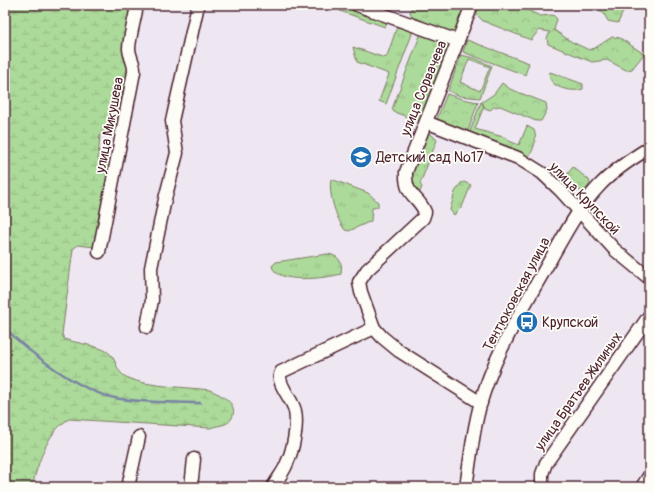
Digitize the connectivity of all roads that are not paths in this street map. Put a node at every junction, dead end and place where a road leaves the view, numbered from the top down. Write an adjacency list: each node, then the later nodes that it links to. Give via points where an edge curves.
1 (137, 5): 9 (street, улица Микушева, via 129,47 129,54 135,66)
2 (198, 5): 12 (street, via 172,121 177,153 151,268 153,296)
3 (357, 5): 5 (street)
4 (472, 5): 5 (street, улица Сорвачева)
5 (458, 41): 6 (street, улица Сорвачева)
6 (426, 122): 8 (street, улица Крупской, via 518,158 542,173); 13 (street, улица Сорвачева, via 406,172 410,194 424,208 423,218 367,270 359,282)
7 (649, 148): 8 (street, Тентюковская улица, via 607,178)
8 (579, 211): 10 (street, улица Крупской, via 615,250); 14 (street, Тентюковская улица, via 511,333 491,373)
9 (99, 252)
10 (649, 278)
11 (649, 316): 22 (street, улица Братьев Жилиных, via 546,463 542,474)
12 (147, 327)
13 (374, 328): 14 (street, улица Сорвачева, via 399,351); 20 (street, via 281,372 280,382 290,398 296,424 287,464)
14 (480, 403): 21 (street, Тентюковская улица)
15 (139, 437): 18 (street)
16 (194, 459): 19 (street)
17 (649, 476): 23 (street)
18 (128, 487)
19 (191, 487)
20 (272, 487)
21 (466, 487)
22 (542, 487)
23 (642, 487)

